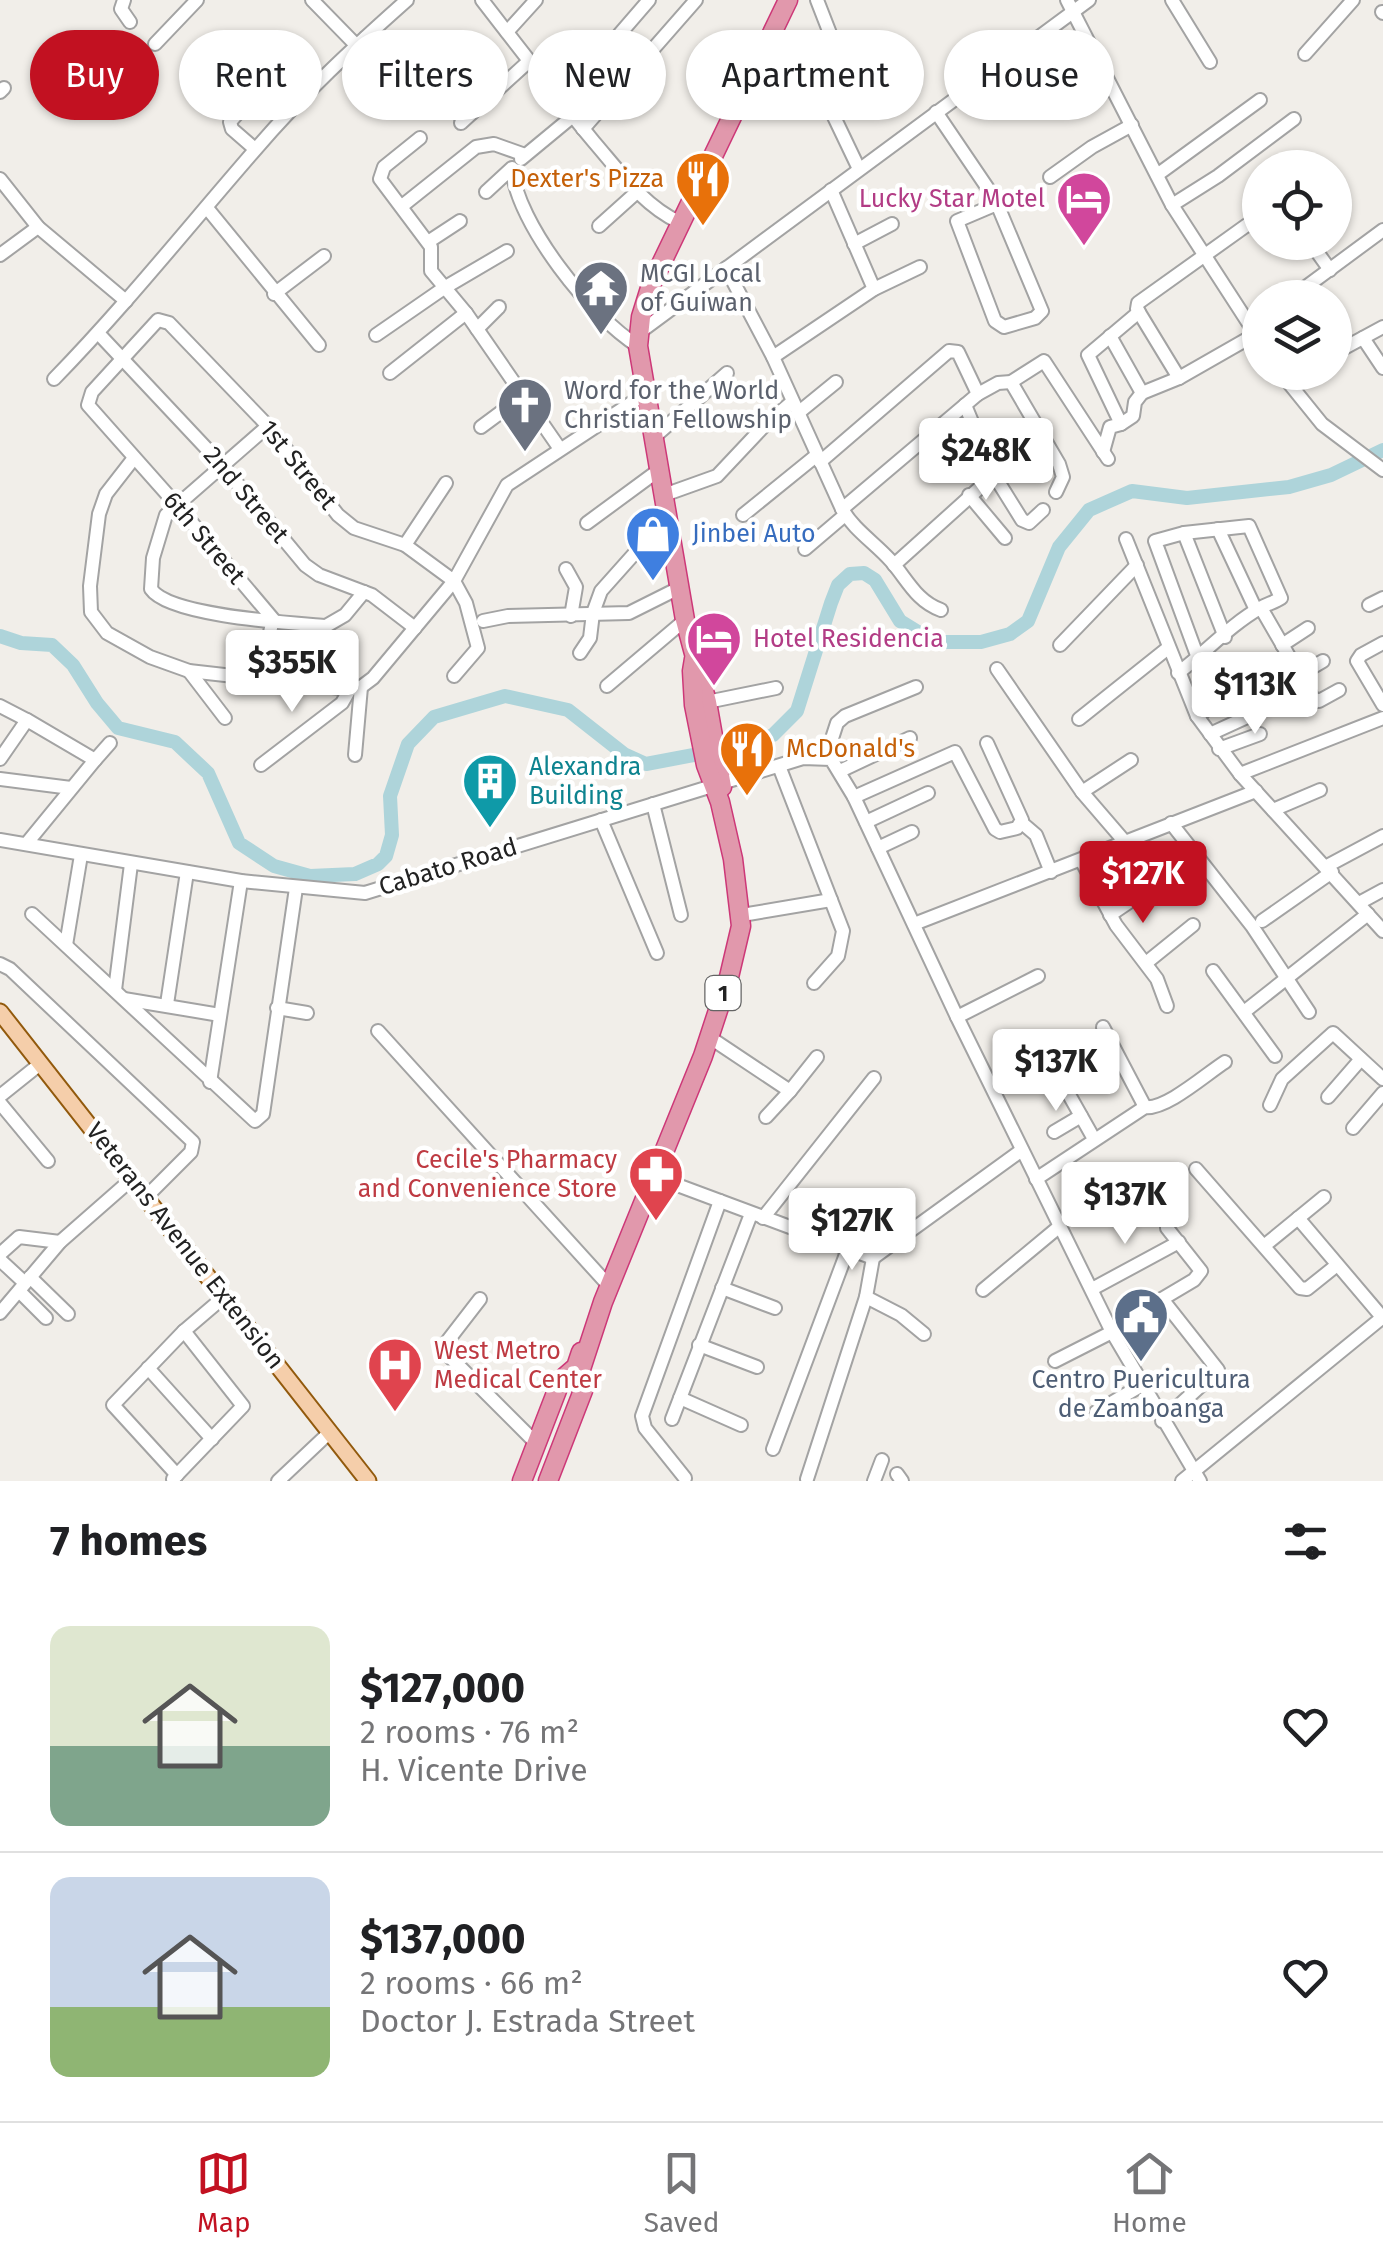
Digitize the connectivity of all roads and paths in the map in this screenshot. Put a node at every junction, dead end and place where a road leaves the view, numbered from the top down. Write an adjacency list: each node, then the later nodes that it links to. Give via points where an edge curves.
1 (124, 0): 17 (street, via 122,12)
2 (197, 0): 25 (street)
3 (312, 0): 18 (street)
4 (482, 0): 20 (street)
5 (514, 0): 16 (street)
6 (536, 0): 16 (street)
7 (650, 0): 22 (street)
8 (696, 0): 39 (street)
9 (788, 0): 56 (highway, 1)
10 (817, 0): 23 (street)
11 (1089, 0): 15 (street)
12 (1172, 0): 29 (street)
13 (1353, 0): 26 (street)
14 (400, 2): 19 (street)
15 (1070, 6): 31 (street); 38 (street)
16 (524, 13): 21 (street)
17 (130, 22)
18 (348, 30)
19 (372, 30)
20 (504, 30)
21 (508, 30)
22 (624, 30)
23 (829, 30)
24 (508, 35): 28 (street)
25 (159, 40)
26 (1305, 54)
27 (342, 60): 41 (street)
28 (528, 62): 37 (street)
29 (1210, 62)
30 (1260, 100): 45 (street)
31 (936, 112): 44 (street); 51 (street)
32 (1294, 119): 52 (street)
33 (232, 120): 41 (street, via 232,129)
34 (568, 120): 42 (street)
35 (576, 120): 39 (street)
36 (835, 120): 44 (street)
37 (460, 124)
38 (1132, 125): 45 (street); 47 (street)
39 (583, 128): 49 (street)
40 (420, 138): 53 (street, via 380,174)
41 (255, 149): 54 (street)
42 (525, 155): 43 (street); 53 (street, via 494,144 476,147)
43 (512, 168): 50 (street); 87 (street, via 533,224 574,287 609,326)
44 (859, 169): 48 (street)
45 (1157, 174): 52 (street)
46 (0, 178): 59 (street)
47 (1050, 178)
48 (830, 190): 63 (street); 70 (street)
49 (638, 191): 56 (street); 58 (street)
50 (486, 192)
51 (997, 204): 51 (street, via 1042,311 1011,326 996,322 957,222)
52 (1172, 205): 66 (street)
53 (402, 206): 62 (street)
54 (207, 208): 75 (street); 76 (street)
55 (460, 220): 62 (street)
56 (679, 222): 87 (highway, 1, via 651,285)
57 (892, 224): 63 (street)
58 (600, 226)
59 (38, 227): 65 (street); 76 (street)
60 (1242, 228): 66 (street)
61 (1383, 230): 71 (street)
62 (428, 242): 73 (street, via 431,271)
63 (854, 244): 74 (street)
64 (507, 251): 73 (street)
65 (0, 255)
66 (1206, 255): 78 (street); 80 (street, via 1141,300)
67 (324, 256): 75 (street)
68 (1323, 260): 71 (street)
69 (920, 267): 74 (street)
70 (726, 268): 87 (street); 91 (street)
71 (1330, 270): 72 (street)
72 (1316, 280)
73 (444, 288): 79 (street); 84 (street)
74 (874, 289): 91 (street)
75 (274, 294): 90 (street)
76 (126, 301): 83 (street)
77 (499, 307): 82 (street)
78 (1242, 308)
79 (466, 312): 82 (street); 94 (street)
80 (1139, 312): 85 (street); 96 (street)
81 (1383, 327): 86 (street)
82 (477, 329): 104 (street)
83 (98, 333): 92 (street, 2nd Street); 97 (street)
84 (376, 335)
85 (1110, 336): 101 (street); 107 (street, via 1088,358)
86 (1363, 338): 89 (street); 93 (street)
87 (639, 339): 102 (highway, 1)
88 (1242, 339): 96 (street)
89 (1352, 344)
90 (319, 345)
91 (773, 357): 106 (street)
92 (124, 360): 108 (street, 1st Street, via 164,321); 112 (street, 6th Street, via 88,405); 114 (street, 2nd Street)
93 (1383, 368)
94 (390, 373)
95 (727, 373): 110 (street)
96 (1179, 378): 101 (street)
97 (54, 379)
98 (836, 382): 106 (street)
99 (1010, 382): 103 (street); 107 (street, via 1046,362 1106,456 1109,430); 119 (street, via 1060,464 1064,477)
100 (1298, 390): 115 (street, via 1322,424)
101 (1142, 393): 107 (street, via 1134,416)
102 (645, 394): 110 (highway, 1); 111 (street)
103 (978, 394): 105 (street); 113 (street, via 958,352 949,352)
104 (524, 396): 109 (street); 111 (street)
105 (965, 405): 117 (street); 124 (street)
106 (795, 408): 113 (street); 120 (street, via 765,425 717,476)
107 (1122, 424)
108 (268, 426): 114 (street); 132 (street, 1st Street, via 338,515 354,528)
109 (481, 427)
110 (653, 438): 116 (highway, 1)
111 (560, 449): 137 (street, via 503,490)
112 (134, 458): 122 (street, 6th Street); 161 (street, via 99,514 91,612 107,633)
113 (818, 458): 124 (street); 125 (street)
114 (222, 465): 122 (street); 139 (street, 2nd Street, via 304,565)
115 (1382, 469)
116 (660, 470): 120 (highway, 1); 127 (street)
117 (994, 474): 121 (street); 123 (street, via 1025,523)
118 (446, 483): 132 (street)
119 (1056, 492)
120 (664, 495): 126 (highway, 1)
121 (969, 496): 130 (street); 134 (street)
122 (176, 504): 146 (street, 6th Street); 146 (street, via 158,532 150,579 155,595 191,611)
123 (1043, 510)
124 (844, 512): 133 (street); 134 (street)
125 (744, 514)
126 (667, 517): 138 (highway, 1); 144 (street, via 600,591)
127 (587, 523)
128 (1218, 529): 129 (street); 142 (street); 142 (street, via 1250,528 1282,596)
129 (1184, 532): 151 (street); 157 (street, via 1154,544)
130 (1005, 538)
131 (1126, 538): 135 (street)
132 (405, 545): 137 (street, 1st Street)
133 (804, 549)
134 (894, 564): 143 (street, via 911,589)
135 (1136, 566): 153 (street); 155 (street)
136 (566, 569): 145 (street, via 576,587)
137 (454, 581): 149 (street); 165 (street, via 478,644)
138 (679, 588): 144 (street, via 638,611); 147 (highway, 1)
139 (364, 592): 146 (street, via 326,626); 149 (street, 2nd Street)
140 (1383, 598): 141 (street)
141 (1369, 605)
142 (1258, 609): 151 (street); 154 (street)
143 (940, 610)
144 (593, 614): 145 (street); 156 (street)
145 (571, 616): 148 (street)
146 (272, 620): 166 (street)
147 (685, 620): 158 (highway, 1); 167 (street)
148 (483, 621)
149 (415, 628): 168 (street, via 373,678)
150 (1308, 628): 154 (street)
151 (1224, 637): 157 (street)
152 (1383, 643): 174 (street, via 1357,661)
153 (1060, 645)
154 (1282, 645): 164 (street)
155 (1168, 648): 163 (street); 179 (street)
156 (580, 652)
157 (1198, 658): 163 (street)
158 (694, 659): 173 (highway, 1); 181 (highway, 1)
159 (1324, 661): 164 (street)
160 (996, 669): 202 (street)
161 (189, 672): 166 (street); 177 (street)
162 (1261, 673): 176 (street)
163 (1178, 674): 176 (street)
164 (1299, 674): 171 (street, via 1315,700)
165 (454, 676)
166 (260, 677): 168 (street)
167 (607, 686)
168 (356, 688): 188 (street); 193 (street)
169 (776, 688): 173 (street)
170 (916, 688): 189 (street, via 844,716)
171 (1339, 690)
172 (1282, 701): 182 (street)
173 (707, 702): 181 (highway, 1)
174 (1383, 705)
175 (0, 706): 180 (street)
176 (1196, 716): 182 (street)
177 (225, 718)
178 (1383, 718): 196 (street)
179 (1079, 719)
180 (27, 720): 190 (street); 191 (street)
181 (706, 730): 199 (highway, 1)
182 (1210, 734): 187 (street)
183 (1260, 734): 187 (street)
184 (910, 738): 195 (street)
185 (987, 743): 210 (street)
186 (110, 744): 191 (street)
187 (1220, 749): 196 (street)
188 (355, 755)
189 (826, 757): 194 (street, Cabato Road); 195 (street)
190 (0, 759)
191 (94, 760): 198 (street)
192 (1131, 760): 202 (street)
193 (262, 765)
194 (779, 766): 199 (street, Cabato Road); 227 (street)
195 (840, 770): 204 (street)
196 (1240, 774): 201 (street)
197 (0, 779): 198 (street)
198 (71, 788): 215 (street)
199 (718, 790): 205 (street, Cabato Road); 231 (highway, 1)
200 (1320, 790): 206 (street)
201 (1256, 791): 206 (street); 209 (street)
202 (1082, 792): 214 (street)
203 (928, 793): 208 (street)
204 (854, 797): 208 (street); 210 (street, via 956,752 995,829)
205 (653, 804): 207 (street, Cabato Road); 230 (street)
206 (1273, 810): 220 (street)
207 (602, 820): 224 (street, Cabato Road, via 364,893); 238 (street)
208 (866, 822): 216 (street)
209 (1171, 823): 214 (street); 243 (street)
210 (1022, 824): 222 (street, via 1036,835)
211 (912, 832): 216 (street)
212 (1383, 836): 220 (street)
213 (0, 840): 215 (street, Cabato Road)
214 (1125, 842): 218 (street)
215 (28, 843): 217 (street, Cabato Road)
216 (878, 848): 234 (street)
217 (81, 854): 219 (street, Cabato Road); 237 (street)
218 (1080, 860): 222 (street); 232 (street)
219 (132, 864): 221 (street, Cabato Road); 245 (street)
220 (1330, 869): 228 (street); 233 (street)
221 (187, 872): 223 (street, Cabato Road); 246 (street)
222 (1050, 872): 234 (street)
223 (241, 881): 224 (street, Cabato Road); 253 (street)
224 (296, 888): 248 (street)
225 (1383, 890): 228 (street)
226 (1141, 894): 232 (street)
227 (831, 900): 231 (street); 244 (street, via 842,947)
228 (1363, 908): 236 (street); 243 (street)
229 (32, 914): 237 (street)
230 (681, 915)
231 (742, 915): 257 (highway, 1)
232 (1110, 915): 239 (street)
233 (1262, 920)
234 (914, 924): 254 (street)
235 (1192, 925): 239 (street)
236 (1383, 930)
237 (66, 946): 245 (street)
238 (658, 953)
239 (1146, 963): 247 (street)
240 (0, 964): 284 (street, via 193,1142)
241 (1214, 970): 250 (street)
242 (1038, 976): 254 (street)
243 (1286, 978): 250 (street); 251 (street)
244 (814, 983)
245 (119, 995): 246 (street); 266 (street)
246 (167, 1004): 253 (street)
247 (1166, 1006)
248 (278, 1008): 252 (street); 266 (street, via 261,1116 250,1120)
249 (0, 1012): 262 (main road, Veterans Avenue Extension)
250 (1244, 1012): 258 (street)
251 (1309, 1012)
252 (307, 1013)
253 (220, 1015): 266 (street)
254 (957, 1017): 278 (street)
255 (1103, 1027): 272 (street)
256 (378, 1031): 302 (street)
257 (709, 1038): 267 (street); 281 (highway, 1)
258 (1275, 1056)
259 (817, 1057): 267 (street)
260 (1361, 1059): 265 (street); 269 (street); 271 (street, via 1332,1033 1282,1079)
261 (1225, 1062): 272 (street, via 1168,1101)
262 (40, 1064): 270 (street); 282 (main road, Veterans Avenue Extension)
263 (1054, 1068): 273 (street)
264 (874, 1078): 287 (street)
265 (1383, 1079)
266 (210, 1082)
267 (790, 1091): 274 (street)
268 (1383, 1092): 275 (street)
269 (1328, 1097)
270 (0, 1100): 279 (street)
271 (1270, 1105)
272 (1144, 1106): 277 (street)
273 (1081, 1116): 276 (street); 277 (street)
274 (766, 1117)
275 (1354, 1128)
276 (1054, 1132)
277 (1094, 1139): 283 (street)
278 (1022, 1150): 283 (street); 296 (street)
279 (48, 1161)
280 (1196, 1169): 293 (street)
281 (653, 1176): 286 (street); 302 (highway, 1)
282 (133, 1178): 284 (main road, Veterans Avenue Extension); 291 (street)
283 (1036, 1178): 289 (street)
284 (147, 1196): 303 (main road, Veterans Avenue Extension)
285 (1324, 1197): 288 (street)
286 (720, 1201): 287 (street); 332 (street, via 642,1416)
287 (757, 1216): 294 (street); 299 (street)
288 (1298, 1218): 293 (street); 297 (street)
289 (1060, 1226): 300 (street); 301 (street)
290 (1167, 1228): 292 (street)
291 (60, 1242): 295 (street, via 19,1237); 298 (street)
292 (1179, 1242): 301 (street); 305 (street, via 1200,1274)
293 (1264, 1246): 297 (street, via 1303,1290)
294 (848, 1250): 296 (street); 329 (street)
295 (0, 1257): 298 (street)
296 (874, 1258): 304 (street)
297 (1338, 1265): 310 (street)
298 (25, 1284): 308 (street); 309 (street); 311 (street)
299 (722, 1288): 307 (street); 315 (street)
300 (983, 1290)
301 (1092, 1290): 313 (street)
302 (607, 1295): 319 (highway)
303 (225, 1296): 312 (street); 326 (main road, Veterans Avenue Extension)
304 (866, 1297): 314 (street); 334 (street)
305 (1162, 1299): 313 (street); 324 (street, via 1218,1370)
306 (480, 1300): 328 (street, via 446,1352)
307 (774, 1308)
308 (0, 1314)
309 (68, 1314)
310 (1383, 1317): 333 (street)
311 (46, 1318)
312 (184, 1331): 318 (street); 327 (street, via 242,1403)
313 (1112, 1332): 316 (street); 320 (street)
314 (924, 1334)
315 (699, 1345): 317 (street); 321 (street)
316 (1056, 1361)
317 (756, 1367)
318 (148, 1368): 327 (street); 331 (street, via 113,1405)
319 (578, 1368): 328 (highway, via 561,1380); 338 (main road); 339 (main road); 340 (highway, via 584,1388)
320 (1142, 1385): 322 (street); 324 (street)
321 (680, 1398): 323 (street); 325 (street)
322 (1096, 1412)
323 (672, 1419)
324 (1162, 1421): 333 (street)
325 (741, 1424)
326 (330, 1432): 335 (street); 336 (main road, Veterans Avenue Extension)
327 (212, 1438): 331 (street)
328 (536, 1443): 337 (highway)
329 (773, 1449)
330 (882, 1460): 341 (street)
331 (174, 1478)
332 (685, 1478)
333 (1192, 1478)
334 (808, 1479)
335 (278, 1481)
336 (368, 1481)
337 (522, 1481)
338 (530, 1481)
339 (540, 1481)
340 (548, 1481)
341 (874, 1481)

